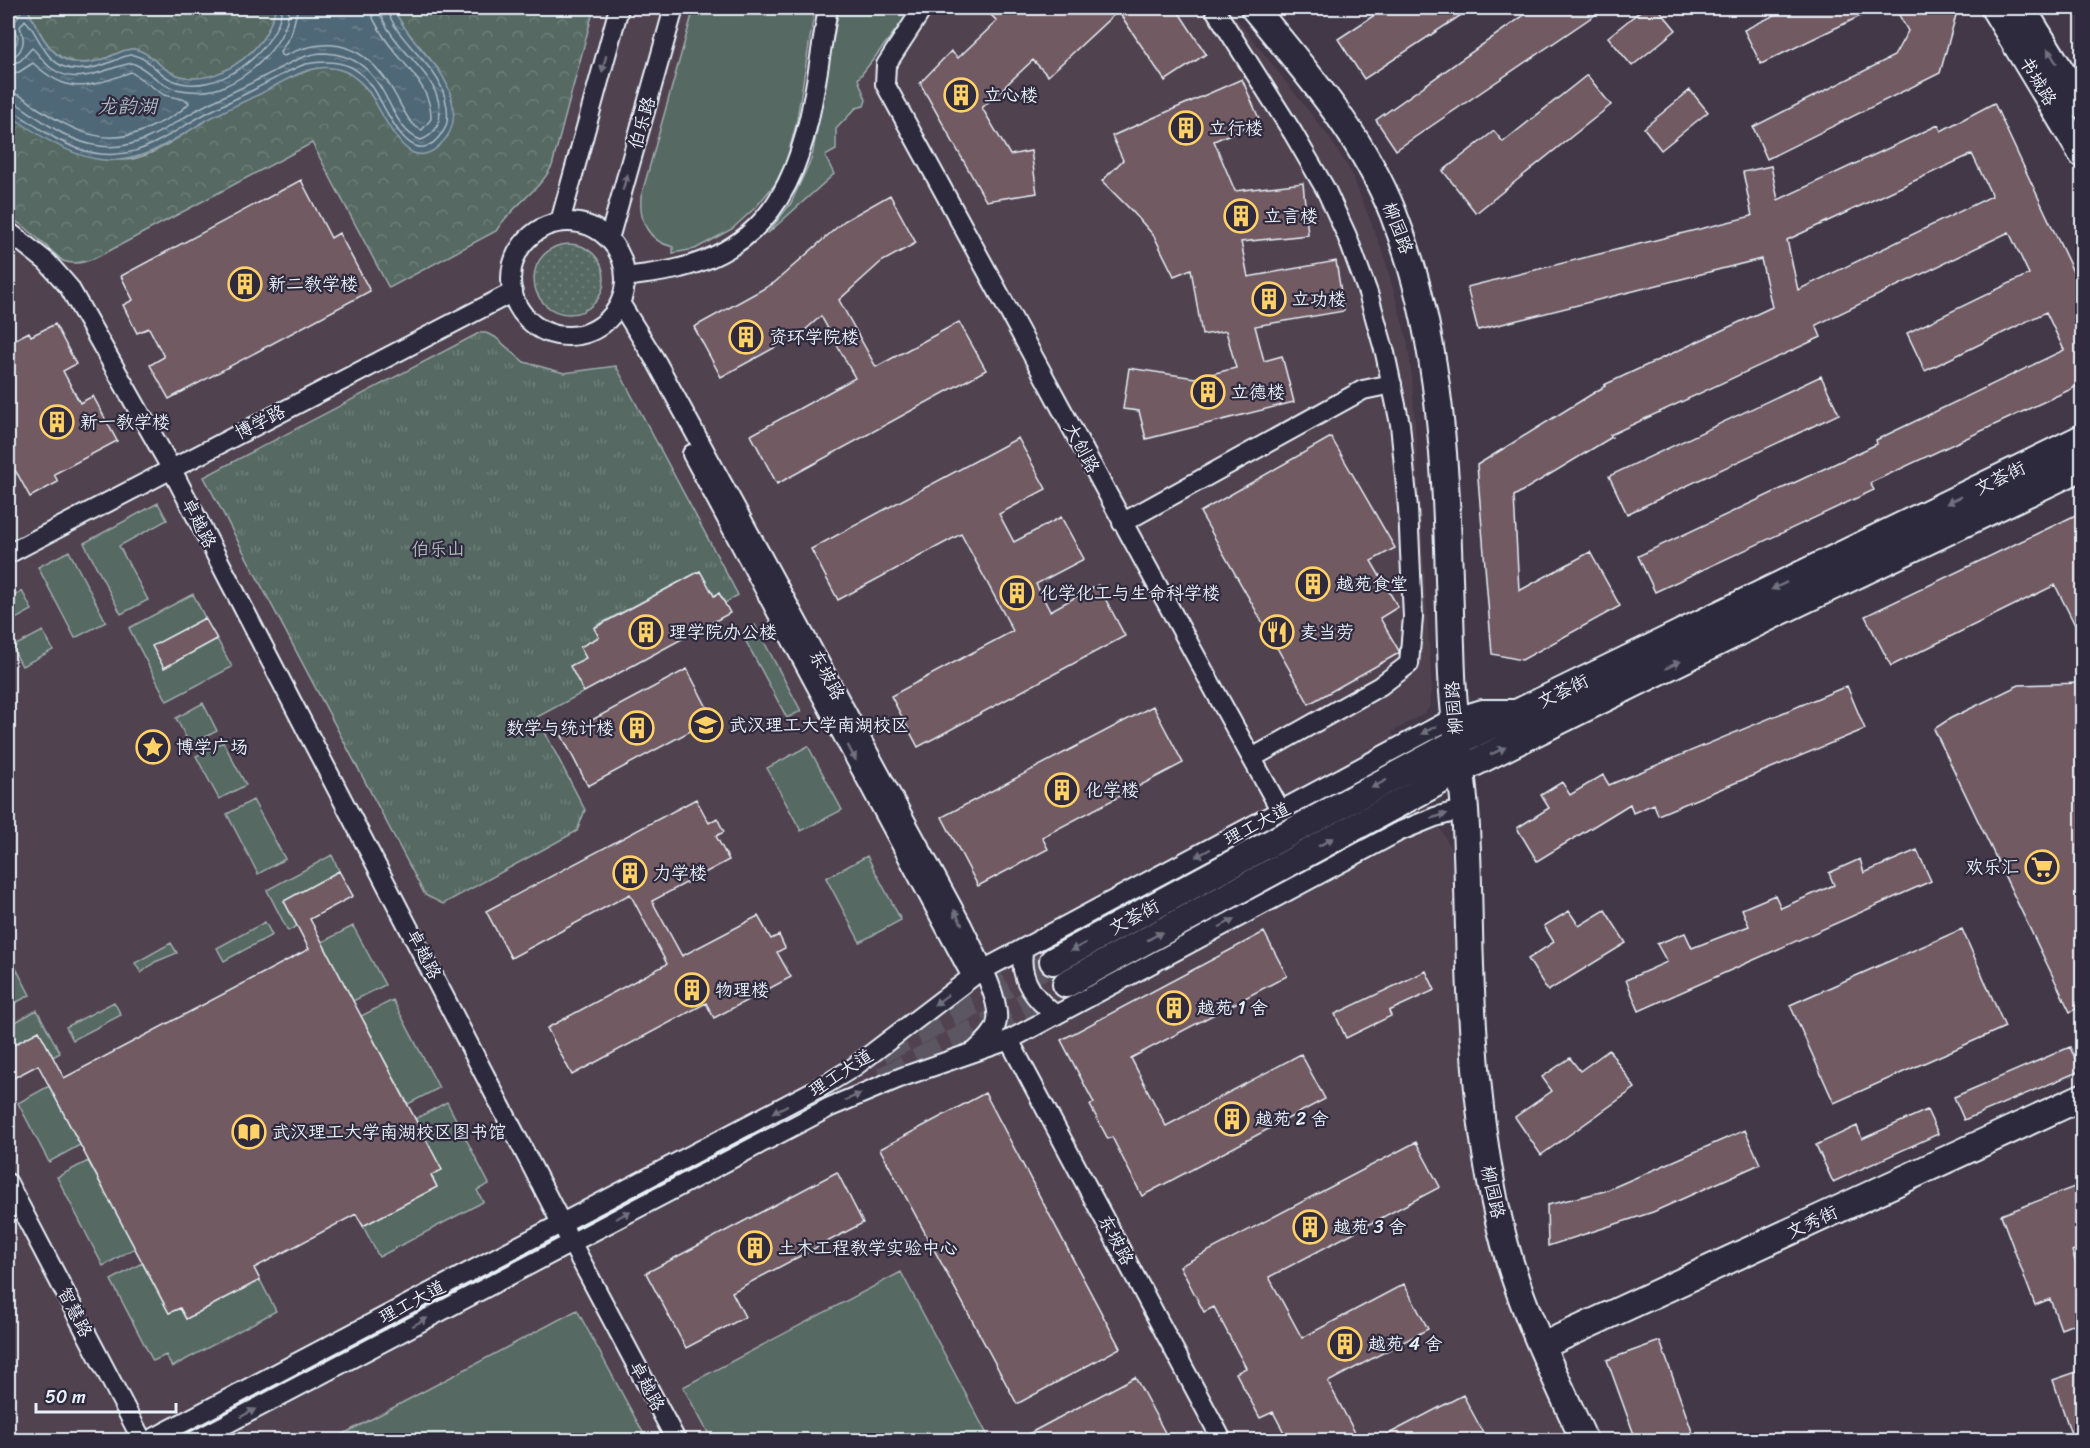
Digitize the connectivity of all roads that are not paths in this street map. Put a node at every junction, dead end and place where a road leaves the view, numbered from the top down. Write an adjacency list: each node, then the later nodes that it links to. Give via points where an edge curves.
1 (619, 8): 11 (street, one-way to 11)
2 (674, 8): 13 (street, 伯乐路, one-way to 2)
3 (828, 8): 14 (street, via 805,137 787,188 764,219 722,252 680,268)
4 (923, 8): 21 (street, 大创路, via 886,65 885,84)
5 (1214, 8): 17 (street, via 1337,211 1362,274)
6 (1254, 8): 23 (main road, 柳园路, via 1329,101 1371,167 1412,268 1441,427)
7 (1994, 8): 10 (main road, 书城路)
8 (2022, 8): 9 (main road, 书城路, one-way to 8)
9 (2082, 105)
10 (2082, 154)
11 (560, 222): 13 (street, via 592,226); 15 (street, via 538,230 521,247 512,268)
12 (8, 231): 20 (street, 卓越路, via 47,262 69,287)
13 (609, 238): 14 (street, via 621,256)
14 (626, 277): 16 (street)
15 (513, 292): 16 (street, via 530,321 550,333 584,334); 20 (street, 博学路)
16 (616, 309): 30 (street, 东坡路)
17 (1392, 384): 21 (street, via 1363,390); 24 (street, via 1408,508 1413,617 1409,664 1380,686)
18 (2082, 438): 23 (main road, 文荟街, one-way to 23, via 1525,709)
19 (2082, 467): 25 (main road, 文荟街, one-way to 19)
20 (171, 468): 22 (street, 博学路); 37 (street, 卓越路)
21 (1122, 523): 24 (street, 大创路)
22 (8, 554)
23 (1455, 730): 25 (main road, 柳园路); 27 (street, 理工大道, one-way to 27); 29 (main road, 文荟街, one-way to 29)
24 (1252, 758): 27 (street, 大创路)
25 (1460, 770): 26 (main road, 柳园路); 31 (main road, 文荟街, one-way to 25)
26 (1465, 809): 32 (street, 理工大道, one-way to 26, via 1398,832); 39 (main road, 柳园路, via 1471,994 1486,1156 1505,1244)
27 (1281, 812): 28 (street, 理工大道, one-way to 28)
28 (1024, 948): 30 (street, 理工大道); 32 (street, via 1023,970 1029,987)
29 (1053, 961)
30 (977, 974): 34 (street, 东坡路, via 995,1002 998,1019 992,1033); 37 (street, 理工大道, one-way to 37, via 828,1083)
31 (1066, 984)
32 (1056, 1015): 33 (street, 理工大道)
33 (1009, 1040): 34 (street, 理工大道); 44 (street, 东坡路)
34 (975, 1052): 38 (street, 理工大道, one-way to 34, via 830,1107)
35 (2082, 1097): 39 (main road, 文秀街)
36 (8, 1183): 40 (street, 智慧路)
37 (562, 1223): 38 (street, 卓越路); 41 (street, 理工大道)
38 (571, 1242): 42 (street, 理工大道, one-way to 38); 43 (street, 卓越路)
39 (1542, 1346): 45 (main road, 柳园路)
40 (142, 1440)
41 (150, 1440)
42 (196, 1440)
43 (676, 1440)
44 (1222, 1440)
45 (1584, 1440)

